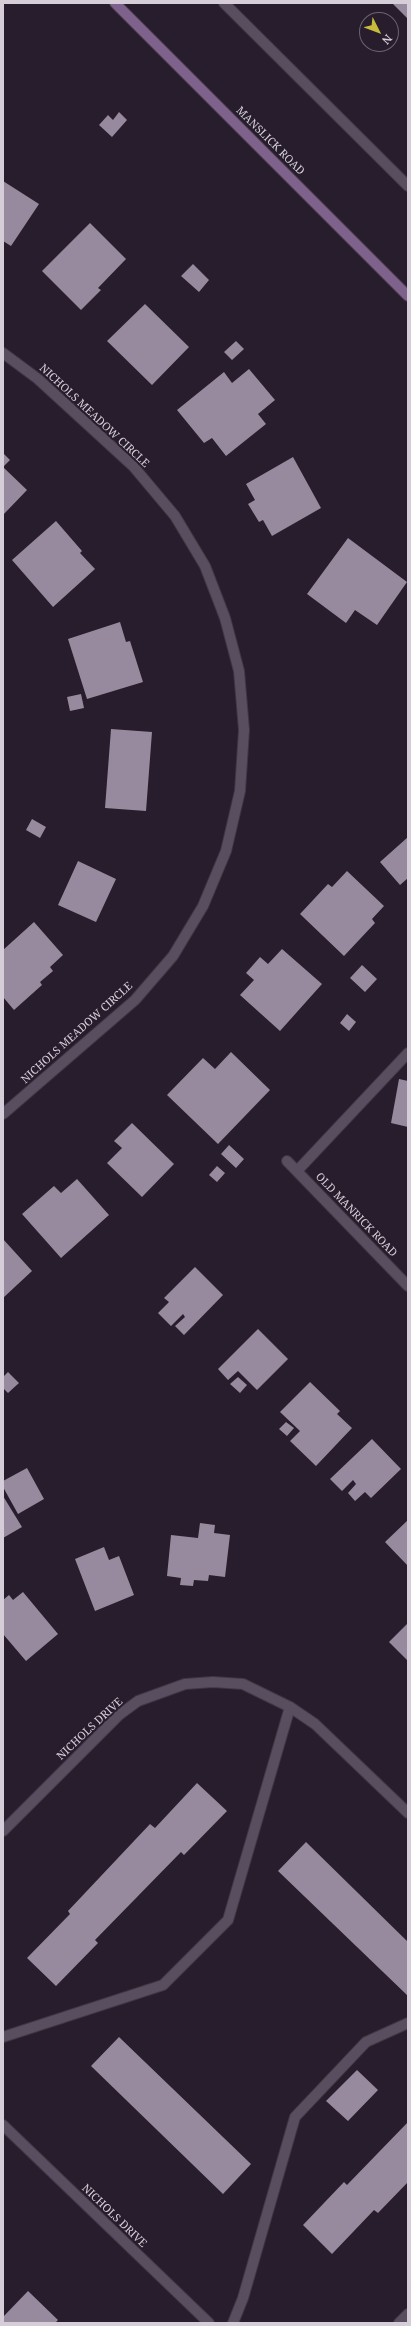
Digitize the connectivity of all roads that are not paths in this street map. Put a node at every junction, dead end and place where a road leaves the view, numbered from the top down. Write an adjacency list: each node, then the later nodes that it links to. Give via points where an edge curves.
1 (115, 3): 4 (main road, MANSLICK ROAD)
2 (228, 4): 3 (street)
3 (408, 186)
4 (408, 296)
5 (3, 353): 7 (street, NICHOLS MEADOW CIRCLE, via 38,379 133,466 175,516 205,566 225,618 239,671 244,730 240,791 226,852 203,906 173,956 135,1000)
6 (408, 1053): 9 (street)
7 (3, 1114)
8 (287, 1161): 9 (street, OLD MANRICK ROAD)
9 (298, 1171): 10 (street, OLD MANRICK ROAD)
10 (408, 1286)
11 (290, 1707): 12 (street, NICHOLS DRIVE, via 315,1724); 13 (street, NICHOLS DRIVE, via 243,1684 213,1682 185,1684 138,1701 119,1715); 15 (street, via 228,1920 163,1985)
12 (408, 1814)
13 (3, 1831)
14 (408, 2023): 19 (street, via 366,2042 295,2117 243,2298)
15 (3, 2037)
16 (3, 2125): 18 (street, NICHOLS DRIVE)
17 (408, 2314): 20 (street)
18 (209, 2323)
19 (233, 2323)
20 (400, 2323)

